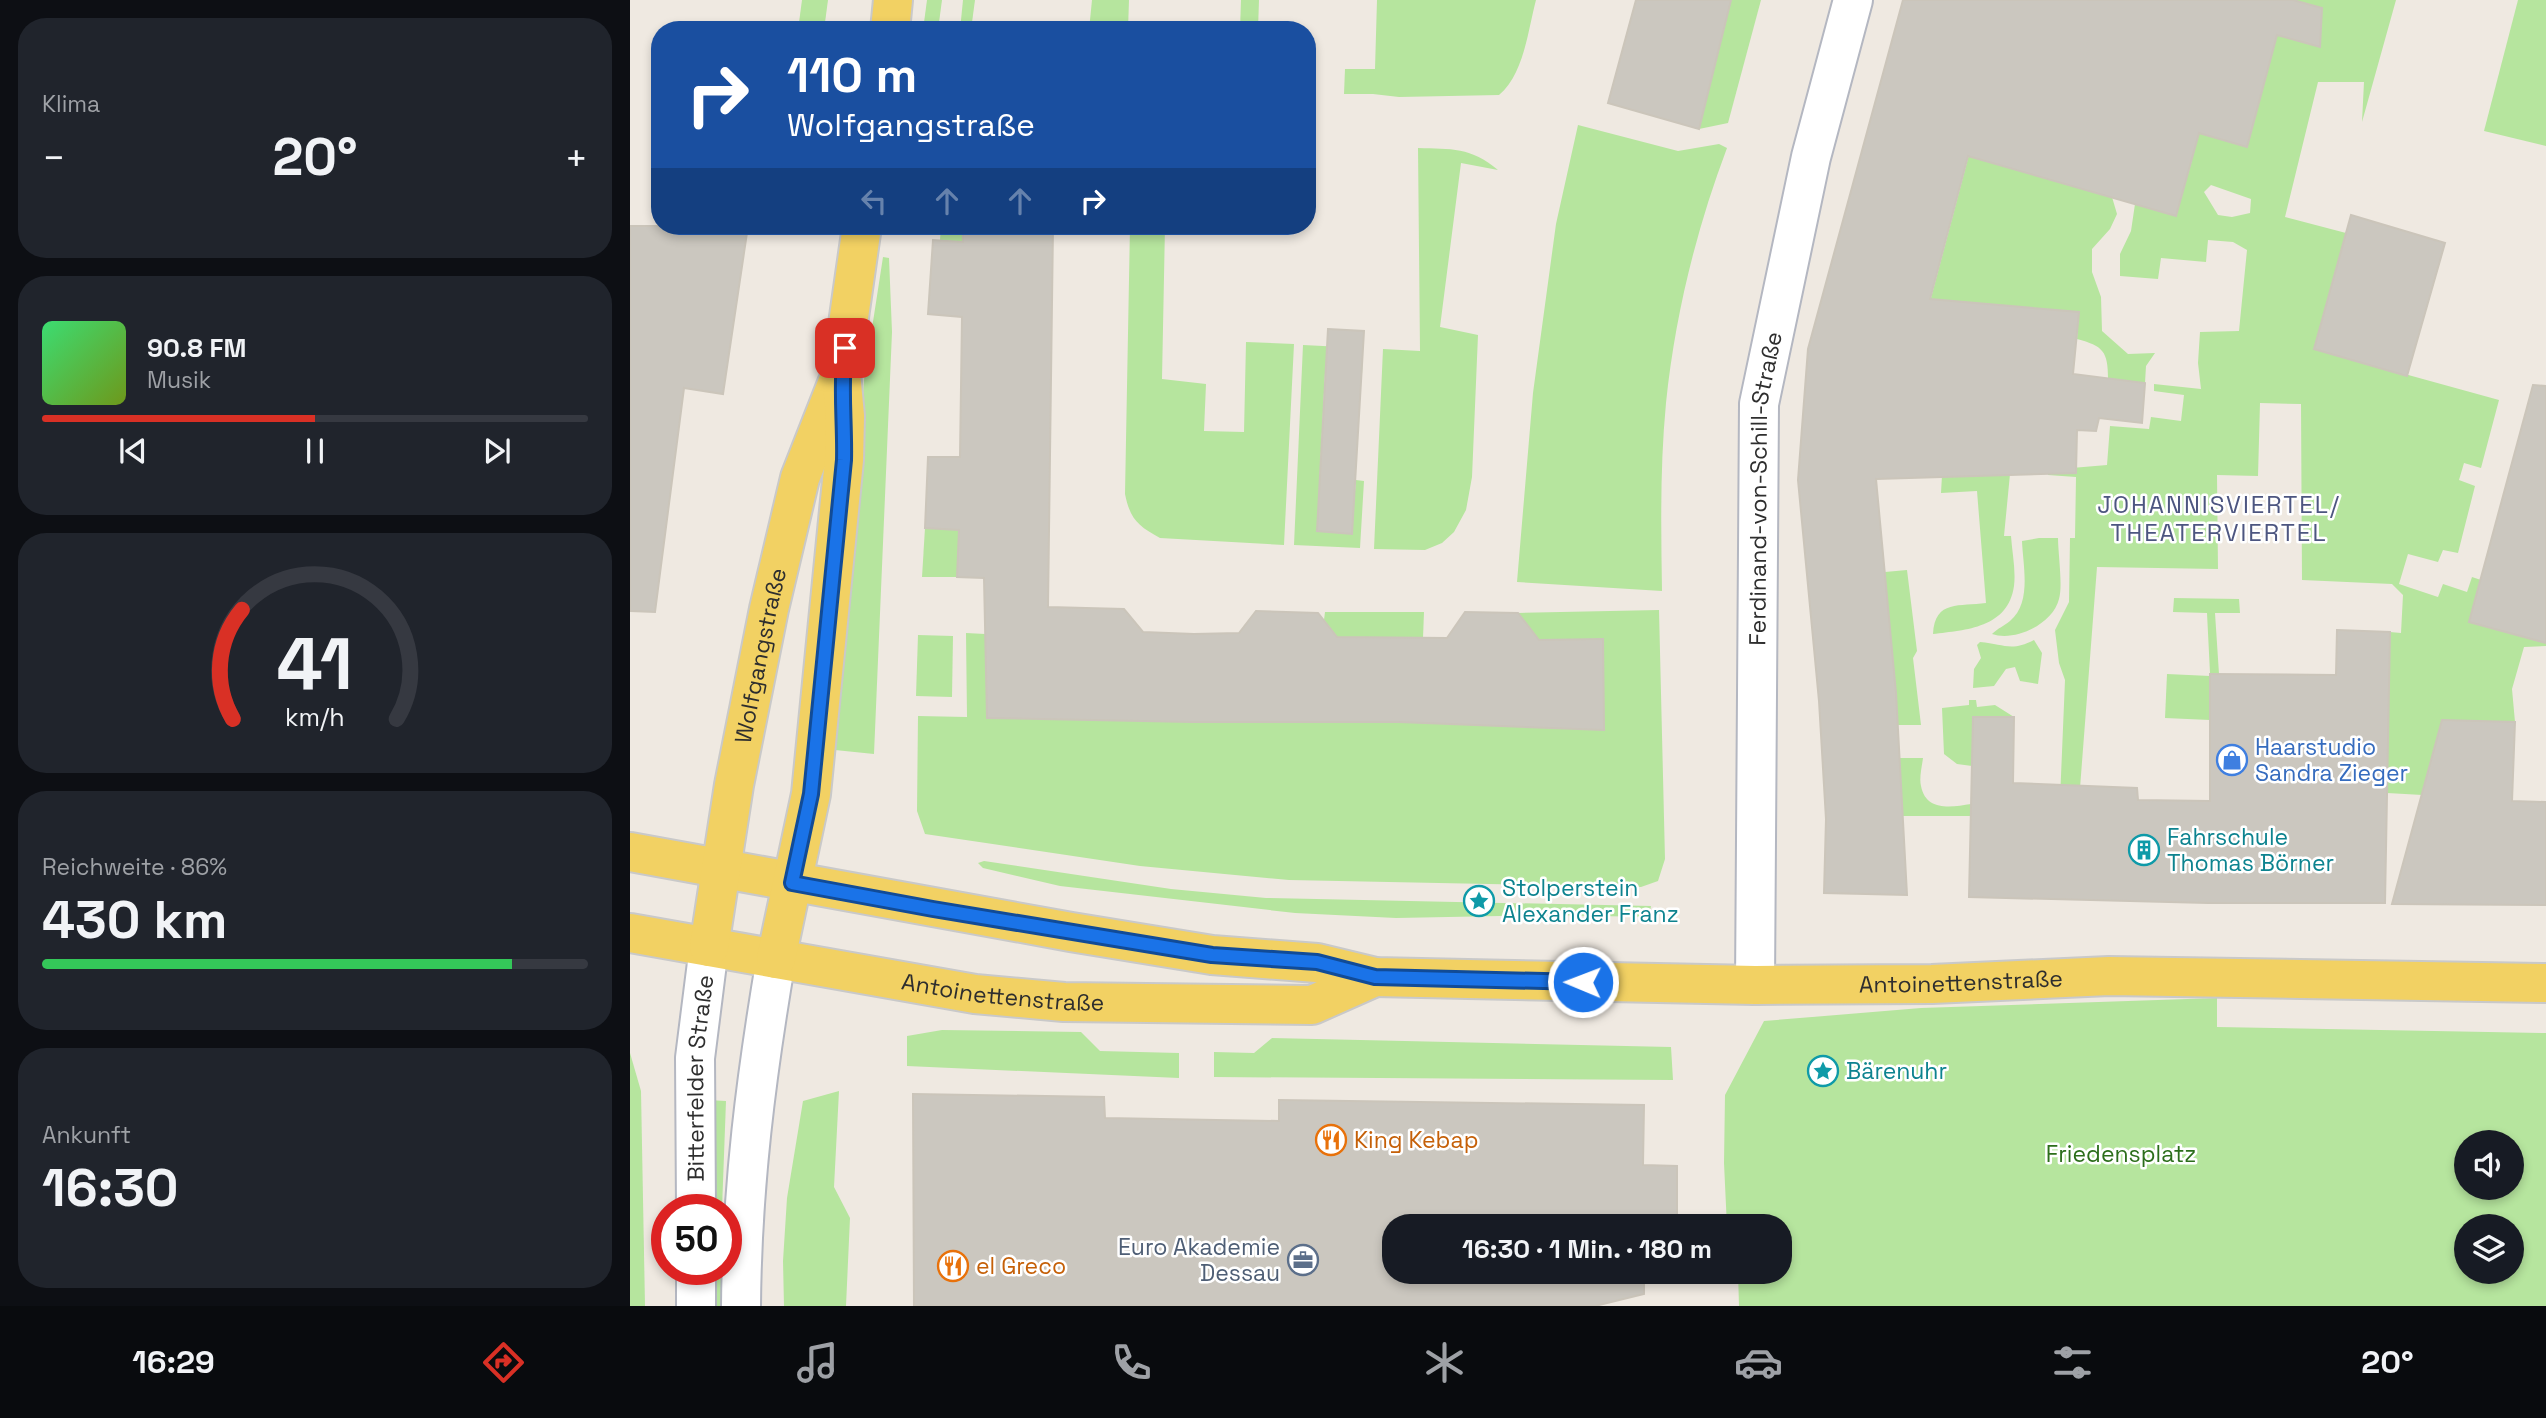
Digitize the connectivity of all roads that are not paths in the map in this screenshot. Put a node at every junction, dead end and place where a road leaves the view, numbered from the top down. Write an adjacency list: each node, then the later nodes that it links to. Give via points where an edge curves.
1 (893, 0): 3 (main road)
2 (1853, 0): 14 (street, Ferdinand-von-Schill-Straße, via 1811,157 1759,404)
3 (891, 21)
4 (861, 235): 5 (main road, Wolfgangstraße)
5 (841, 373): 7 (main road, Wolfgangstraße, via 800,478 745,727); 8 (main road, Wolfgangstraße, via 844,460 811,794)
6 (630, 852): 7 (main road, Antoinettenstraße)
7 (723, 870): 8 (main road, Antoinettenstraße); 10 (main road, Wolfgangstraße)
8 (792, 883): 11 (main road, Wolfgangstraße); 12 (main road, Antoinettenstraße, via 1212,955 1317,962)
9 (630, 933): 10 (main road, Antoinettenstraße)
10 (709, 947): 11 (main road, Antoinettenstraße); 15 (street, Bitterfelder Straße, via 695,1058)
11 (776, 959): 12 (main road, Antoinettenstraße, via 975,993 1064,1002 1312,1005); 18 (street, via 748,1149)
12 (1375, 977): 14 (main road, Antoinettenstraße)
13 (2546, 983): 14 (main road, Antoinettenstraße, via 2109,976 1933,984)
14 (1755, 985)
15 (696, 1194)
16 (696, 1285): 17 (street)
17 (696, 1306)
18 (741, 1306)

